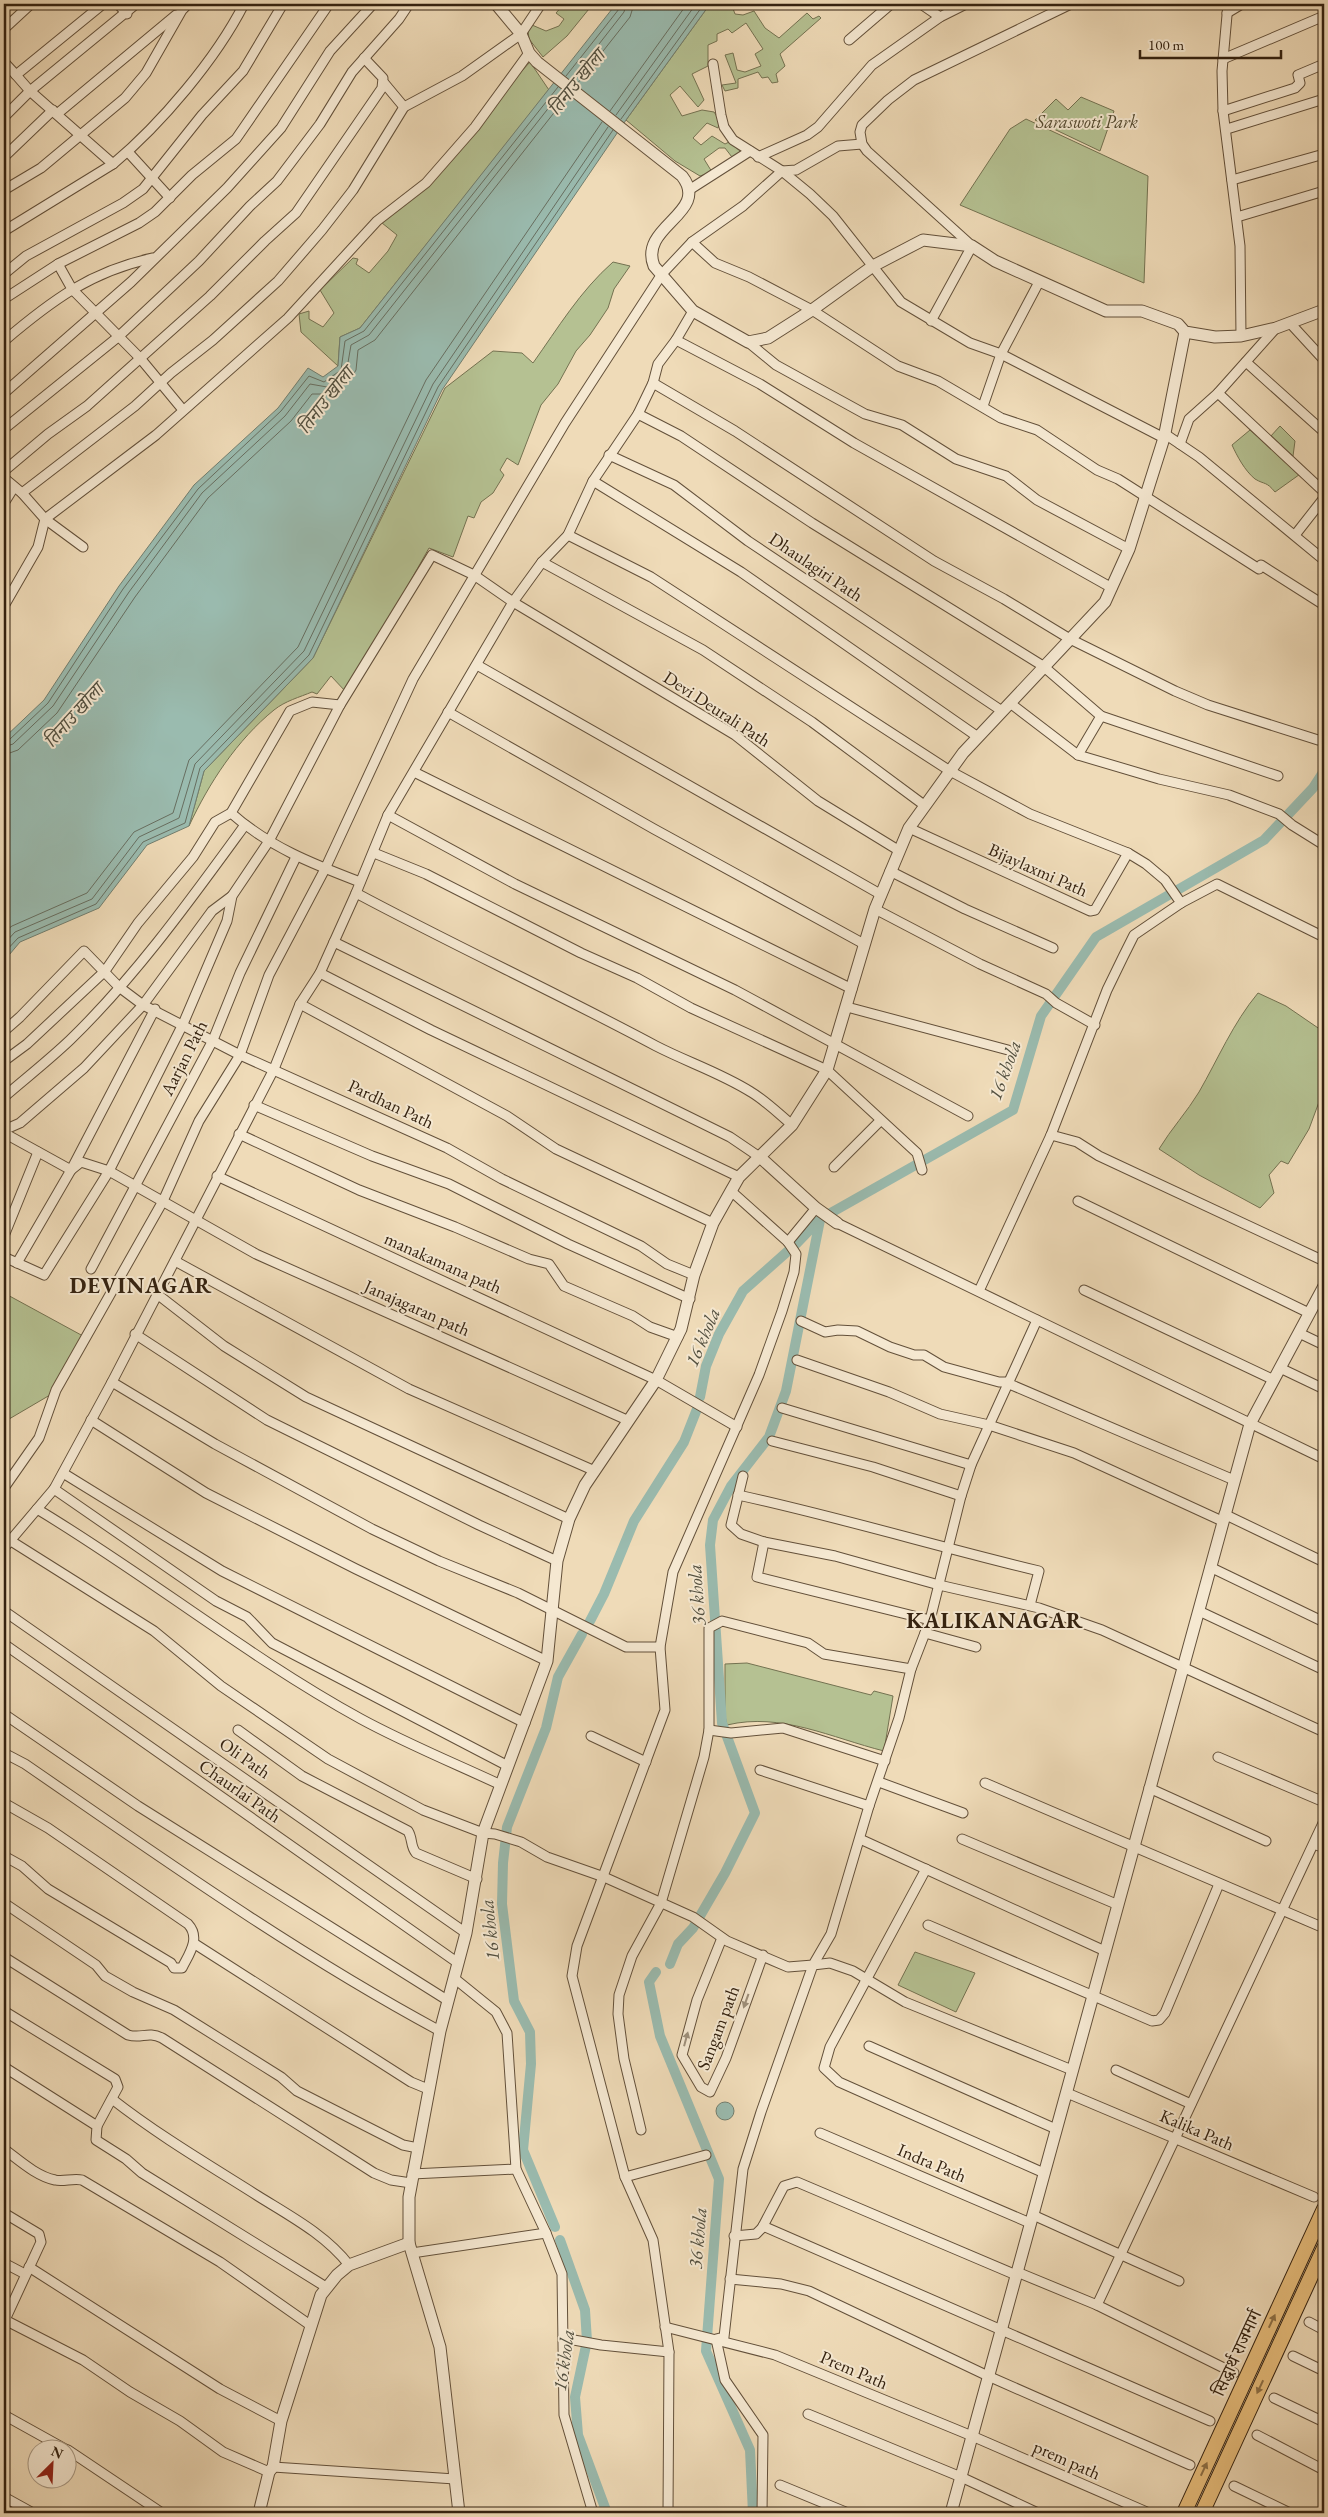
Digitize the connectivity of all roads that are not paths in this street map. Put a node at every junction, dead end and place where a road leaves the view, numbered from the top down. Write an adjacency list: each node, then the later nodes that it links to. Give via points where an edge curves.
1 (31, 4): 22 (street)
2 (103, 4): 31 (street)
3 (118, 4): 19 (street)
4 (136, 4): 19 (street)
5 (244, 4): 43 (street, via 201,72)
6 (283, 4): 49 (street, via 243,71 202,115)
7 (329, 4): 54 (street, via 236,139)
8 (373, 4): 59 (street, via 330,51 281,128 179,237)
9 (409, 4): 26 (street)
10 (496, 4): 23 (street)
11 (541, 4): 23 (street)
12 (891, 4): 24 (street)
13 (921, 4): 21 (street)
14 (966, 4): 21 (street)
15 (1071, 4): 41 (street, via 914,80 862,125)
16 (1242, 4): 18 (street)
17 (185, 7): 37 (street, via 141,46); 40 (street, via 146,73 125,98)
18 (1227, 8): 27 (street)
19 (127, 14): 33 (street)
20 (1324, 16): 27 (street)
21 (940, 17): 46 (street, via 872,64 818,127)
22 (5, 28)
23 (521, 34): 25 (street); 35 (street, via 462,76)
24 (849, 40)
25 (533, 57): 52 (street, via 682,176); 89 (street, via 426,183 378,221 288,318)
26 (364, 58): 32 (street); 76 (street, via 277,181)
27 (1223, 59): 36 (street)
28 (4, 62): 31 (street)
29 (712, 64): 42 (street, via 724,127 733,140)
30 (1324, 64): 36 (street, via 1298,75 1300,83 1295,88)
31 (16, 75): 33 (street)
32 (384, 83): 35 (street); 81 (street, via 296,213)
33 (30, 91): 37 (street); 38 (street)
34 (1324, 99): 39 (street)
35 (404, 107): 84 (street, via 352,190 278,281)
36 (1223, 111): 39 (street)
37 (55, 112): 40 (street); 45 (street)
38 (4, 117)
39 (1226, 129): 50 (street)
40 (80, 135): 47 (street); 51 (street, via 42,168)
41 (862, 144): 48 (street, via 838,146 796,170); 58 (street)
42 (750, 151): 46 (street); 52 (street)
43 (128, 152): 47 (street); 49 (street)
44 (1324, 154): 50 (street)
45 (4, 157)
46 (758, 157): 48 (street)
47 (113, 164): 56 (street)
48 (782, 172): 57 (street, via 743,206); 61 (street, via 833,216)
49 (152, 178): 54 (street); 62 (street, via 124,203 26,256)
50 (1232, 180): 55 (street)
51 (4, 190)
52 (690, 190): 63 (street, via 684,208 652,244 651,259)
53 (1324, 192): 55 (street)
54 (170, 198): 60 (street, via 139,223)
55 (1237, 216): 75 (street)
56 (4, 231)
57 (692, 242): 63 (street); 67 (street, via 715,263)
58 (972, 246): 61 (street, via 924,240); 64 (street); 71 (street)
59 (153, 258): 65 (street, via 112,269); 70 (street)
60 (58, 264): 65 (street); 66 (street)
61 (873, 266): 67 (street); 71 (street, via 901,302)
62 (4, 274)
63 (662, 274): 69 (street); 112 (street, via 565,423)
64 (1038, 282): 74 (street, via 1106,310 1142,311 1178,324); 80 (street)
65 (72, 289): 70 (street); 78 (street)
66 (4, 298)
67 (812, 310): 79 (street, via 768,338); 88 (street, via 898,366 938,381)
68 (1324, 310): 72 (street)
69 (692, 311): 77 (street); 79 (street)
70 (96, 312): 76 (street); 86 (street)
71 (931, 321): 80 (street, via 970,343)
72 (1290, 322): 73 (street); 82 (street)
73 (1276, 328): 75 (street); 83 (street)
74 (1185, 332): 75 (street, via 1215,338); 93 (street)
75 (1241, 336)
76 (118, 337): 81 (street); 91 (street)
77 (676, 340): 85 (street, via 658,364); 113 (street, via 760,384 854,443)
78 (4, 341)
79 (748, 342): 109 (street, via 776,365 865,414 902,425 956,459 1006,476 1037,500)
80 (1001, 354): 88 (street); 93 (street)
81 (140, 358): 84 (street); 96 (street)
82 (1324, 360)
83 (1246, 362): 87 (street); 92 (street)
84 (161, 382): 89 (street); 100 (street, via 81,449)
85 (653, 383): 90 (street); 117 (street, via 735,431 934,561)
86 (4, 393)
87 (1218, 393): 94 (street, via 1189,419); 101 (street)
88 (983, 406): 102 (street, via 1001,418 1037,430 1097,470)
89 (183, 410): 105 (street, via 156,435)
90 (638, 414): 95 (street); 119 (street, via 680,436 812,523)
91 (4, 429)
92 (1324, 432)
93 (1165, 436): 94 (street); 102 (street)
94 (1180, 444): 107 (street)
95 (609, 455): 98 (street); 121 (street, Dhaulagiri Path, via 674,485 748,541)
96 (4, 471)
97 (4, 478): 99 (street)
98 (593, 481): 106 (street); 124 (street, via 741,572)
99 (14, 487): 100 (street); 104 (street)
100 (22, 492): 105 (street)
101 (1324, 492)
102 (1146, 497): 109 (street); 115 (street, via 1259,569 1261,565)
103 (1324, 498): 107 (street)
104 (4, 503)
105 (45, 519): 108 (street); 116 (street, via 38,548)
106 (568, 535): 111 (street); 127 (street, via 651,577)
107 (1295, 535): 110 (street)
108 (83, 547)
109 (1129, 549): 113 (street)
110 (1324, 560)
111 (542, 562): 114 (street); 130 (street, via 703,650 812,722)
112 (474, 575): 114 (street, Devi Deurali Path); 120 (street, Devi Deurali Path, via 432,556); 141 (street, via 414,679)
113 (1112, 588): 117 (street, via 1105,602)
114 (514, 602): 118 (street); 137 (street, Devi Deurali Path, via 735,735 818,801)
115 (1324, 605)
116 (4, 606)
117 (1070, 639): 119 (street); 125 (street, via 1175,692)
118 (477, 665): 122 (street); 145 (street)
119 (1043, 666): 121 (street); 123 (street)
120 (340, 705): 131 (street, via 312,702 290,711); 135 (street)
121 (1006, 707): 124 (street); 126 (street, Dhaulagiri Path)
122 (448, 712): 128 (street); 151 (street)
123 (1101, 716): 126 (street); 129 (street)
124 (978, 737): 127 (street)
125 (1318, 740)
126 (1078, 755): 136 (street, via 1229,795 1279,814)
127 (950, 771): 130 (street); 139 (street, via 1030,814)
128 (414, 772): 132 (street); 156 (street)
129 (1278, 776)
130 (924, 805): 134 (street)
131 (231, 813): 133 (street); 153 (street, via 215,822 194,857 138,924)
132 (388, 815): 138 (street); 165 (street, via 516,884 735,990)
133 (245, 825): 135 (street); 155 (street)
134 (909, 828): 137 (street); 139 (street, Bijaylaxmi Path, via 1090,911 1095,910)
135 (269, 841): 140 (street); 146 (street)
136 (1324, 845)
137 (898, 850): 142 (street)
138 (374, 853): 143 (street); 170 (street, via 426,874 638,978 691,1008)
139 (1128, 854): 147 (street, via 1166,880)
140 (296, 857): 141 (street); 164 (street, Aarjan Path, via 240,973)
141 (325, 869): 143 (street); 167 (street, via 269,976)
142 (890, 871): 145 (street); 152 (street)
143 (360, 882): 144 (street)
144 (356, 893): 150 (street); 175 (street, via 659,1047 720,1074 752,1092)
145 (880, 894): 148 (street)
146 (232, 896): 158 (street, via 212,911); 161 (street, via 227,921)
147 (1181, 903): 149 (street, via 1217,884); 162 (street, via 1134,935)
148 (875, 909): 151 (street); 162 (street, via 980,964 1046,994)
149 (1324, 937)
150 (334, 942): 154 (street); 180 (street, via 730,1137)
151 (864, 944): 156 (street)
152 (1053, 948)
153 (106, 971): 155 (street, Pardhan Path); 163 (street, Pardhan Path, via 84,951); 168 (street)
154 (320, 973): 157 (street); 186 (street, via 431,1030)
155 (119, 987): 158 (street, Pardhan Path); 171 (street, via 70,1040)
156 (852, 989): 159 (street)
157 (300, 1004): 169 (street); 194 (street, via 507,1116 556,1149)
158 (143, 1005): 160 (street, Pardhan Path); 176 (street, via 84,1068 20,1124)
159 (848, 1007): 165 (street); 166 (street)
160 (155, 1009): 161 (street, Pardhan Path); 182 (street)
161 (183, 1024): 164 (street, Pardhan Path); 184 (street)
162 (1095, 1026): 178 (street)
163 (4, 1031)
164 (213, 1040): 167 (street, Pardhan Path); 187 (street, Aarjan Path)
165 (836, 1043): 170 (street); 173 (street)
166 (1008, 1050)
167 (240, 1055): 169 (street, Pardhan Path); 189 (street, via 199,1121)
168 (4, 1061)
169 (274, 1068): 172 (street); 202 (street, Pardhan Path, via 439,1144 502,1179 641,1246 667,1264)
170 (827, 1070): 174 (street); 175 (street)
171 (4, 1097)
172 (254, 1105): 177 (street); 207 (street, via 372,1156 449,1184 568,1244)
173 (968, 1116)
174 (880, 1121): 181 (street); 183 (street, via 917,1153)
175 (792, 1125): 180 (street)
176 (4, 1131): 179 (street)
177 (239, 1134): 185 (street); 213 (street, via 359,1190 529,1259 549,1264 564,1286)
178 (1052, 1135): 199 (street, via 1077,1142 1098,1156); 205 (street)
179 (38, 1152): 182 (street); 195 (street)
180 (761, 1158): 186 (street); 191 (street)
181 (834, 1167)
182 (71, 1170): 184 (street, Janajagaran path, via 81,1162); 200 (street)
183 (922, 1170)
184 (109, 1171): 187 (street, Janajagaran path); 200 (street, via 44,1276)
185 (217, 1176): 192 (street); 217 (street, manakamana path)
186 (740, 1177): 188 (street)
187 (134, 1186): 189 (street, Janajagaran path); 201 (street, Aarjan Path)
188 (730, 1191): 194 (street); 196 (street)
189 (163, 1201): 192 (street, Janajagaran path); 235 (street, via 56,1390 39,1438)
190 (1078, 1201): 208 (street)
191 (818, 1210): 193 (street); 196 (street)
192 (197, 1219): 198 (street); 224 (street, Janajagaran path, via 256,1254)
193 (837, 1222): 205 (street)
194 (713, 1223): 202 (street)
195 (4, 1236)
196 (788, 1242): 227 (street, via 796,1254 794,1272 782,1312)
197 (4, 1257): 200 (street)
198 (175, 1261): 206 (street); 231 (street, via 410,1389)
199 (1324, 1261)
200 (17, 1263)
201 (91, 1269)
202 (694, 1275): 207 (street)
203 (1324, 1286): 208 (street)
204 (1084, 1290): 218 (street)
205 (979, 1292): 209 (street)
206 (157, 1294): 212 (street); 241 (street, via 224,1346 306,1397)
207 (690, 1299): 213 (street)
208 (1309, 1313): 211 (street)
209 (1037, 1320): 220 (street); 225 (street)
210 (801, 1321): 220 (street, via 824,1332 857,1331 914,1355 924,1355 944,1367)
211 (1299, 1333): 214 (street); 216 (street)
212 (135, 1334): 219 (street); 246 (street, via 267,1420)
213 (678, 1337): 217 (street)
214 (1324, 1345)
215 (797, 1360): 226 (street, via 890,1392 940,1414)
216 (1280, 1368): 218 (street); 221 (street)
217 (656, 1380): 224 (street); 227 (street, manakamana path)
218 (1274, 1380): 225 (street)
219 (112, 1382): 223 (street); 252 (street, via 215,1444 372,1529 439,1561 518,1592)
220 (1007, 1382): 226 (street); 234 (street)
221 (1324, 1389)
222 (782, 1408): 230 (street)
223 (91, 1420): 232 (street); 260 (street, via 206,1493 356,1570)
224 (627, 1420): 231 (street)
225 (1250, 1424): 229 (street); 234 (street)
226 (989, 1425): 230 (street); 240 (street, via 1074,1453)
227 (737, 1427): 258 (street, via 673,1572)
228 (772, 1441): 238 (street, via 873,1467)
229 (1324, 1459)
230 (971, 1464): 238 (street)
231 (595, 1471): 241 (street)
232 (63, 1472): 236 (street); 265 (street, via 222,1571)
233 (743, 1476): 237 (street)
234 (1234, 1480): 240 (street)
235 (4, 1488)
236 (54, 1489): 239 (street); 274 (street, via 216,1601 247,1617 272,1643)
237 (738, 1495): 243 (street, via 731,1525 741,1534); 245 (street)
238 (960, 1496): 245 (street)
239 (37, 1509): 242 (street); 278 (street, via 101,1548 241,1644 362,1719)
240 (1223, 1517): 247 (street); 248 (street)
241 (569, 1519): 246 (street)
242 (11, 1541): 244 (street); 285 (street, via 154,1631 221,1686 328,1759 423,1810)
243 (764, 1542): 249 (street, via 835,1556); 254 (street, via 756,1577)
244 (4, 1548)
245 (947, 1549): 249 (street); 250 (street, via 1040,1571)
246 (557, 1561): 252 (street)
247 (1324, 1562)
248 (1210, 1567): 253 (street); 255 (street)
249 (939, 1585): 250 (street); 254 (street)
250 (1030, 1605): 261 (street, via 1102,1630)
251 (4, 1611): 303 (street, Oli Path)
252 (552, 1611): 258 (street, via 626,1647); 260 (street)
253 (1199, 1611): 261 (street); 263 (street)
254 (930, 1620): 256 (street)
255 (1324, 1622)
256 (925, 1633): 259 (street); 262 (street)
257 (4, 1644): 309 (street, Chaurlai Path)
258 (660, 1647): 273 (street, via 665,1710)
259 (976, 1647)
260 (547, 1661): 265 (street)
261 (1182, 1668): 268 (street); 279 (street)
262 (910, 1669): 267 (street, via 824,1654 808,1643 722,1621 708,1628); 272 (street)
263 (1324, 1670)
264 (4, 1714): 314 (street, via 138,1806)
265 (525, 1723): 274 (street)
266 (238, 1730): 295 (street, via 302,1776 408,1831 416,1853)
267 (709, 1730): 272 (street, via 731,1733 783,1728); 298 (street)
268 (1324, 1732)
269 (591, 1736): 273 (street)
270 (4, 1753): 316 (street, via 368,1991)
271 (1218, 1757): 280 (street)
272 (885, 1761): 276 (street)
273 (646, 1762): 294 (street)
274 (508, 1766): 278 (street)
275 (760, 1770): 282 (street)
276 (879, 1782): 282 (street); 283 (street)
277 (985, 1783): 290 (street)
278 (501, 1785): 285 (street)
279 (1149, 1788): 288 (street); 290 (street)
280 (1324, 1802)
281 (4, 1803): 305 (street, via 48,1828 188,1924)
282 (869, 1806): 286 (street)
283 (963, 1813)
284 (1324, 1821): 289 (street)
285 (489, 1833): 294 (street, via 520,1842 547,1857); 295 (street)
286 (860, 1838): 293 (street); 310 (street, via 831,1934)
287 (962, 1838): 299 (street)
288 (1266, 1841)
289 (1314, 1844): 291 (street); 300 (street)
290 (1134, 1846): 296 (street); 299 (street)
291 (1324, 1848)
292 (4, 1856): 305 (street, via 22,1866 48,1890 171,1963 174,1968 182,1968)
293 (926, 1869): 306 (street); 312 (street)
294 (604, 1877): 298 (street); 335 (street, via 577,1946 572,1976)
295 (477, 1879): 303 (street)
296 (1219, 1884): 300 (street); 313 (street, via 1159,2020 1152,2021)
297 (4, 1904): 330 (street, via 96,1964 105,1976 174,2010 281,2077 297,2091 403,2145)
298 (661, 1904): 304 (street, via 693,1917); 326 (street, via 632,1956 619,1995 624,2059)
299 (1116, 1904): 306 (street)
300 (1282, 1910): 302 (street); 324 (street)
301 (928, 1925): 313 (street)
302 (1324, 1928)
303 (466, 1933): 309 (street)
304 (722, 1938): 307 (street); 307 (street, Sangam path, one-way to 304, via 726,2058 710,2092 701,2087 682,2055 696,2000)
305 (195, 1944): 321 (street, via 410,2082)
306 (1105, 1951): 313 (street)
307 (762, 1955): 310 (street, via 788,1967)
308 (4, 1957): 336 (street, via 128,2035 137,2037 152,2033 162,2038 374,2173 391,2180)
309 (458, 1963): 311 (street)
310 (813, 1965): 312 (street, via 830,1963); 343 (street, via 743,2169)
311 (454, 1978): 314 (street); 333 (street, via 496,2012 506,2033)
312 (866, 1978): 319 (street, via 905,2002); 334 (street, via 830,2047 824,2068 839,2082)
313 (1092, 1996): 319 (street)
314 (447, 2000): 316 (street)
315 (4, 2011): 323 (street, via 115,2079 118,2087)
316 (440, 2031): 321 (street)
317 (869, 2046): 327 (street)
318 (4, 2067): 325 (street)
319 (1072, 2070): 322 (street)
320 (1116, 2070): 324 (street)
321 (428, 2089): 330 (street)
322 (1067, 2092): 327 (street); 329 (street, Kalika Path)
323 (112, 2099): 325 (street); 348 (street, via 153,2131 328,2242)
324 (1191, 2104): 329 (street)
325 (97, 2126): 353 (street, via 96,2140 142,2173)
326 (641, 2130)
327 (1056, 2130): 334 (street)
328 (820, 2133): 340 (street, Indra Path)
329 (1175, 2138): 337 (street, Kalika Path); 346 (street)
330 (418, 2148): 336 (street)
331 (4, 2149): 357 (street, via 43,2176 56,2180 82,2180 220,2262)
332 (706, 2155): 335 (street)
333 (516, 2169): 336 (street); 342 (street)
334 (1044, 2173): 340 (street)
335 (625, 2177): 358 (street, via 653,2240)
336 (412, 2179): 344 (street)
337 (1314, 2197)
338 (1324, 2209): 397 (highway, सिद्धार्थ राजमार्ग, one-way to 338)
339 (4, 2213): 349 (street, via 39,2234 41,2242)
340 (1031, 2219): 346 (street, Indra Path); 350 (street)
341 (763, 2226): 343 (street, via 756,2234); 350 (street, via 784,2186 797,2182); 359 (street)
342 (546, 2233): 344 (street); 361 (street, via 562,2274)
343 (734, 2236): 351 (street)
344 (410, 2248): 348 (street); 382 (street, via 440,2347)
345 (1324, 2248): 398 (highway, सिद्धार्थ राजमार्ग, one-way to 398)
346 (1121, 2253): 352 (street, Indra Path); 354 (street)
347 (4, 2264): 349 (street)
348 (349, 2265): 353 (street)
349 (27, 2270): 355 (street); 371 (street, via 220,2389)
350 (1017, 2274): 354 (street); 359 (street)
351 (730, 2279): 362 (street, via 724,2337); 367 (street, via 781,2284 809,2291)
352 (1179, 2281)
353 (326, 2287): 357 (street)
354 (1097, 2305): 366 (street)
355 (4, 2321): 379 (street, via 83,2360 223,2452)
356 (1309, 2322): 360 (street)
357 (310, 2325): 371 (street)
358 (665, 2327): 362 (street, Prem Path); 363 (street)
359 (1001, 2328): 367 (street); 372 (street)
360 (1324, 2330)
361 (564, 2338): 363 (street); 390 (street, via 564,2415)
362 (718, 2340): 375 (street, Prem Path, via 775,2355); 392 (street, via 724,2380 762,2434)
363 (669, 2352): 391 (street)
364 (1293, 2356): 365 (street)
365 (1324, 2371)
366 (1234, 2374)
367 (988, 2376): 375 (street); 378 (street)
368 (1274, 2398): 373 (street)
369 (808, 2414): 381 (street)
370 (4, 2415): 376 (street)
371 (280, 2421): 379 (street)
372 (1210, 2421)
373 (1324, 2422)
374 (1257, 2435): 380 (street)
375 (972, 2436): 381 (street); 396 (street, prem path)
376 (49, 2440)
377 (78, 2457): 387 (street)
378 (1190, 2465)
379 (271, 2470): 382 (street); 388 (street)
380 (1324, 2470)
381 (961, 2477): 394 (street); 395 (street)
382 (455, 2479): 389 (street)
383 (780, 2485): 393 (street)
384 (1234, 2486): 399 (street)
385 (4, 2497): 386 (street)
386 (33, 2513)
387 (162, 2513)
388 (260, 2513)
389 (459, 2513)
390 (593, 2513)
391 (668, 2513)
392 (762, 2513)
393 (848, 2513)
394 (951, 2513)
395 (1038, 2513)
396 (1149, 2513)
397 (1184, 2513)
398 (1202, 2513)
399 (1290, 2513)

